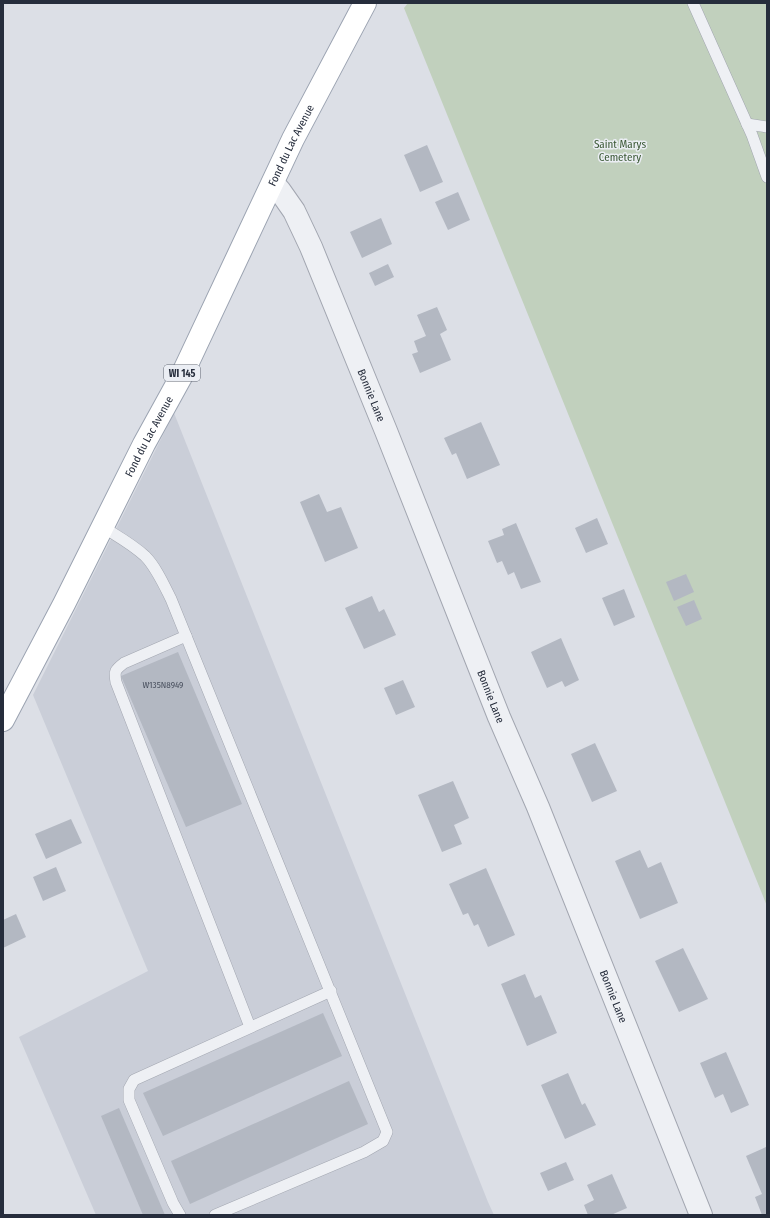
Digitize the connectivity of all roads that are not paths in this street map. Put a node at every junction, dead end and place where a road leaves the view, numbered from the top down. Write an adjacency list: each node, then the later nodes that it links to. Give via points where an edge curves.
1 (365, 3): 4 (main road, Fond du Lac Avenue / WI 145)
2 (370, 3): 4 (main road, Fond du Lac Avenue / WI 145)
3 (693, 3): 5 (lane)
4 (355, 23): 8 (main road, Fond du Lac Avenue / WI 145, via 293,139)
5 (747, 124): 6 (lane); 7 (lane)
6 (767, 127)
7 (766, 172)
8 (273, 183): 9 (main road, Fond du Lac Avenue / WI 145, via 182,375); 16 (street, Bonnie Lane, via 294,211 311,247)
9 (103, 527): 10 (lane, via 146,557 158,573); 11 (main road, Fond du Lac Avenue / WI 145)
10 (186, 636): 12 (lane); 13 (lane, via 124,663 116,669 114,675)
11 (3, 720)
12 (331, 991): 13 (lane); 15 (lane, via 384,1122 387,1132 383,1141 364,1152)
13 (250, 1028): 14 (lane, via 134,1080 129,1090 129,1100)
14 (180, 1215)
15 (215, 1215)
16 (701, 1215)

